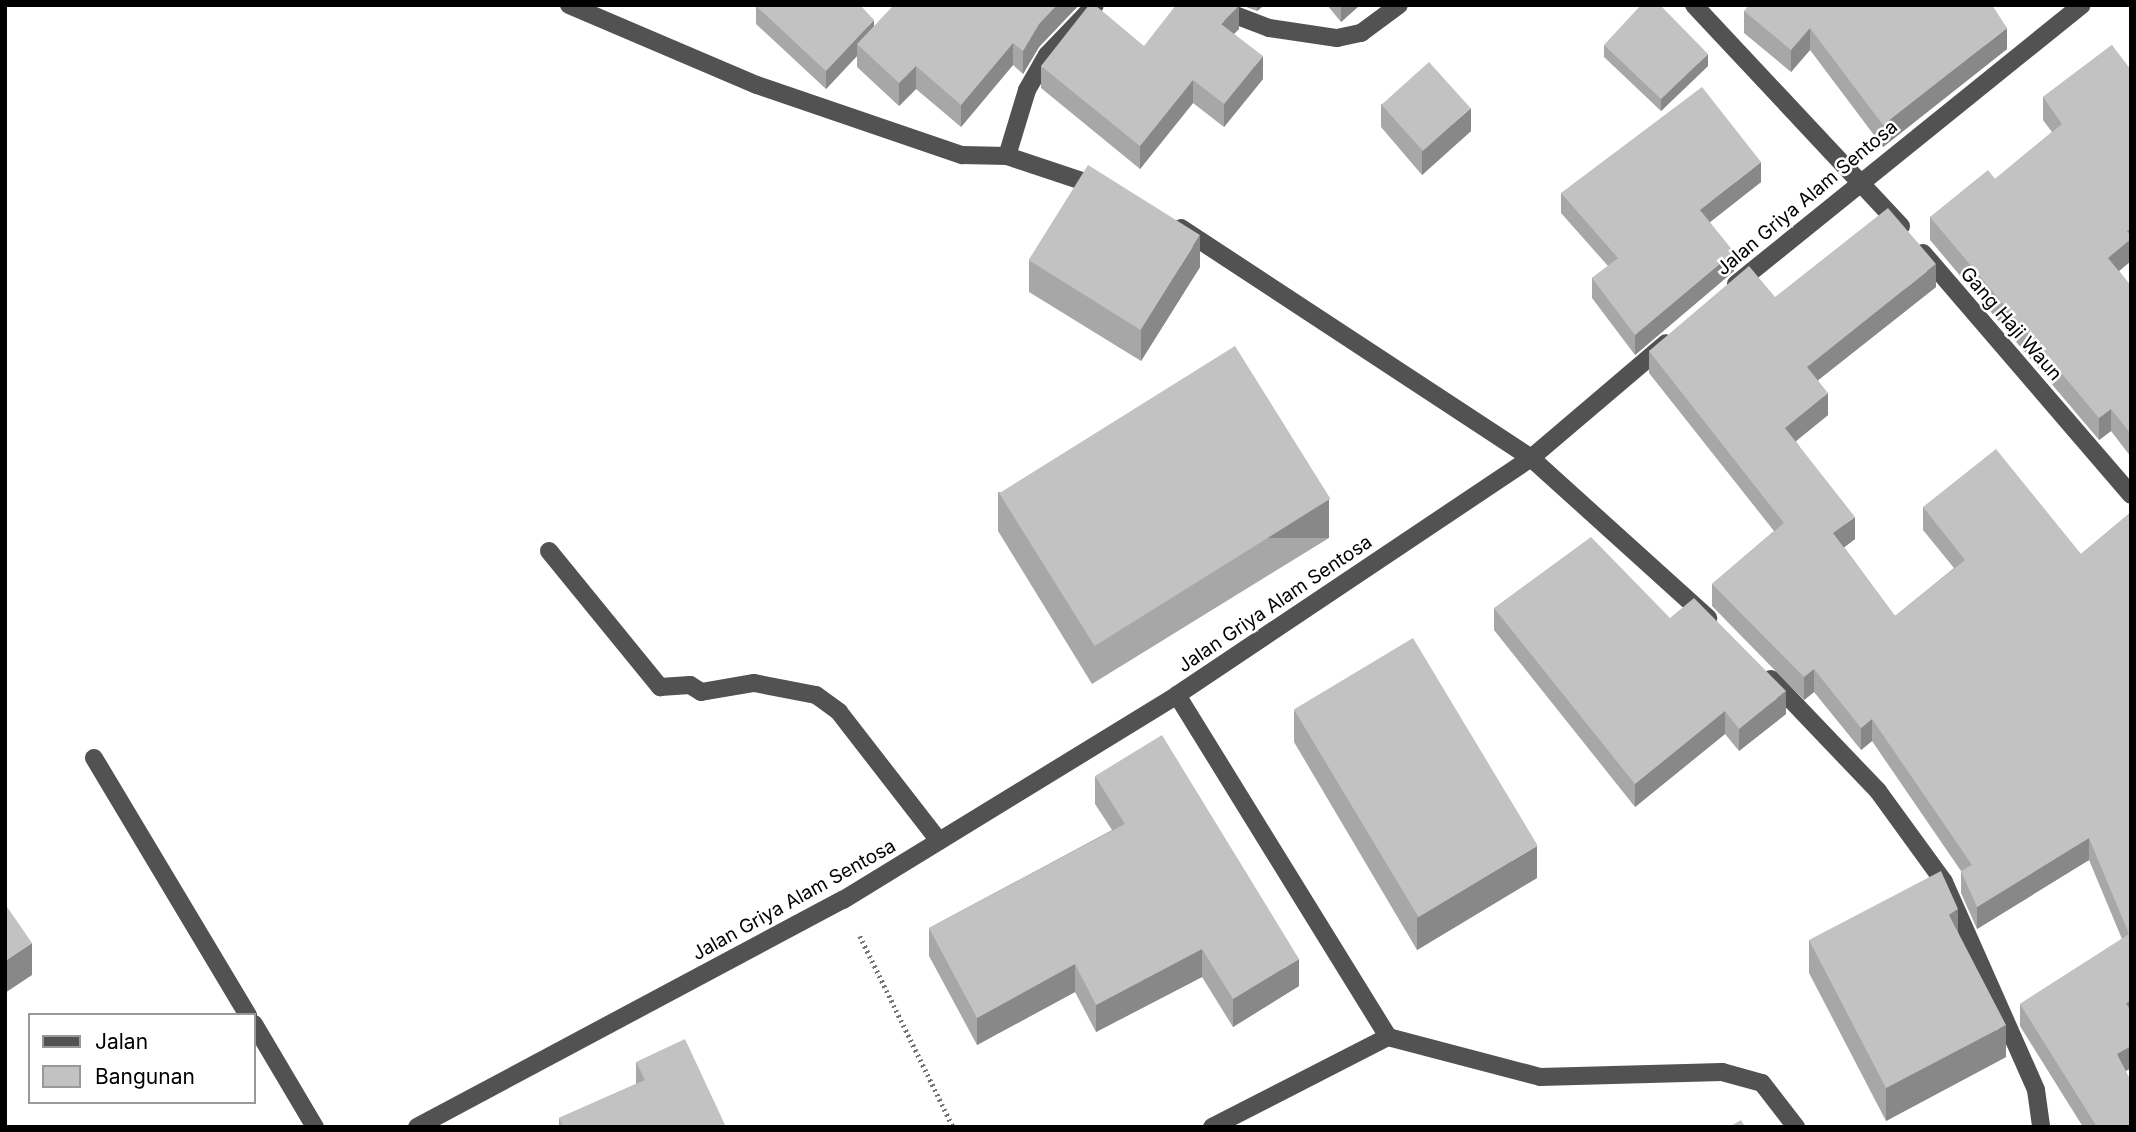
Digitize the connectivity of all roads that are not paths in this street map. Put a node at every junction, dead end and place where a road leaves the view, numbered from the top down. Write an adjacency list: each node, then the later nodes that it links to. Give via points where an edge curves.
1 (569, 5): 7 (street, via 757,85 962,155)
2 (1095, 5): 7 (street, via 1048,55 1027,90)
3 (1209, 5): 4 (street, via 1246,22 1337,38 1361,33)
4 (1399, 5)
5 (1694, 5): 8 (street, Gang Haji Waun)
6 (2082, 5): 8 (street, Jalan Griya Alam Sentosa)
7 (1007, 156): 9 (street)
8 (1862, 178): 11 (street, Jalan Griya Alam Sentosa); 14 (street, Gang Haji Waun)
9 (1125, 195)
10 (1169, 220): 13 (street)
11 (1716, 300)
12 (1685, 327): 13 (street, Jalan Griya Alam Sentosa)
13 (1531, 458): 16 (street); 18 (street, Jalan Griya Alam Sentosa)
14 (2131, 495)
15 (549, 551): 20 (street, via 660,687 690,685 701,692 754,683 816,695 839,712)
16 (1727, 636)
17 (1755, 664): 28 (street, via 1878,791 1944,882 2036,1090)
18 (1177, 695): 20 (street, Jalan Griya Alam Sentosa); 23 (street)
19 (94, 758): 21 (street)
20 (939, 841): 25 (street, Jalan Griya Alam Sentosa, via 843,900)
21 (247, 1013)
22 (256, 1027): 24 (street)
23 (1388, 1037): 26 (street); 27 (street, via 1540,1076 1722,1073 1762,1083)
24 (315, 1127)
25 (417, 1127)
26 (1212, 1127)
27 (1796, 1127)
28 (2041, 1127)

